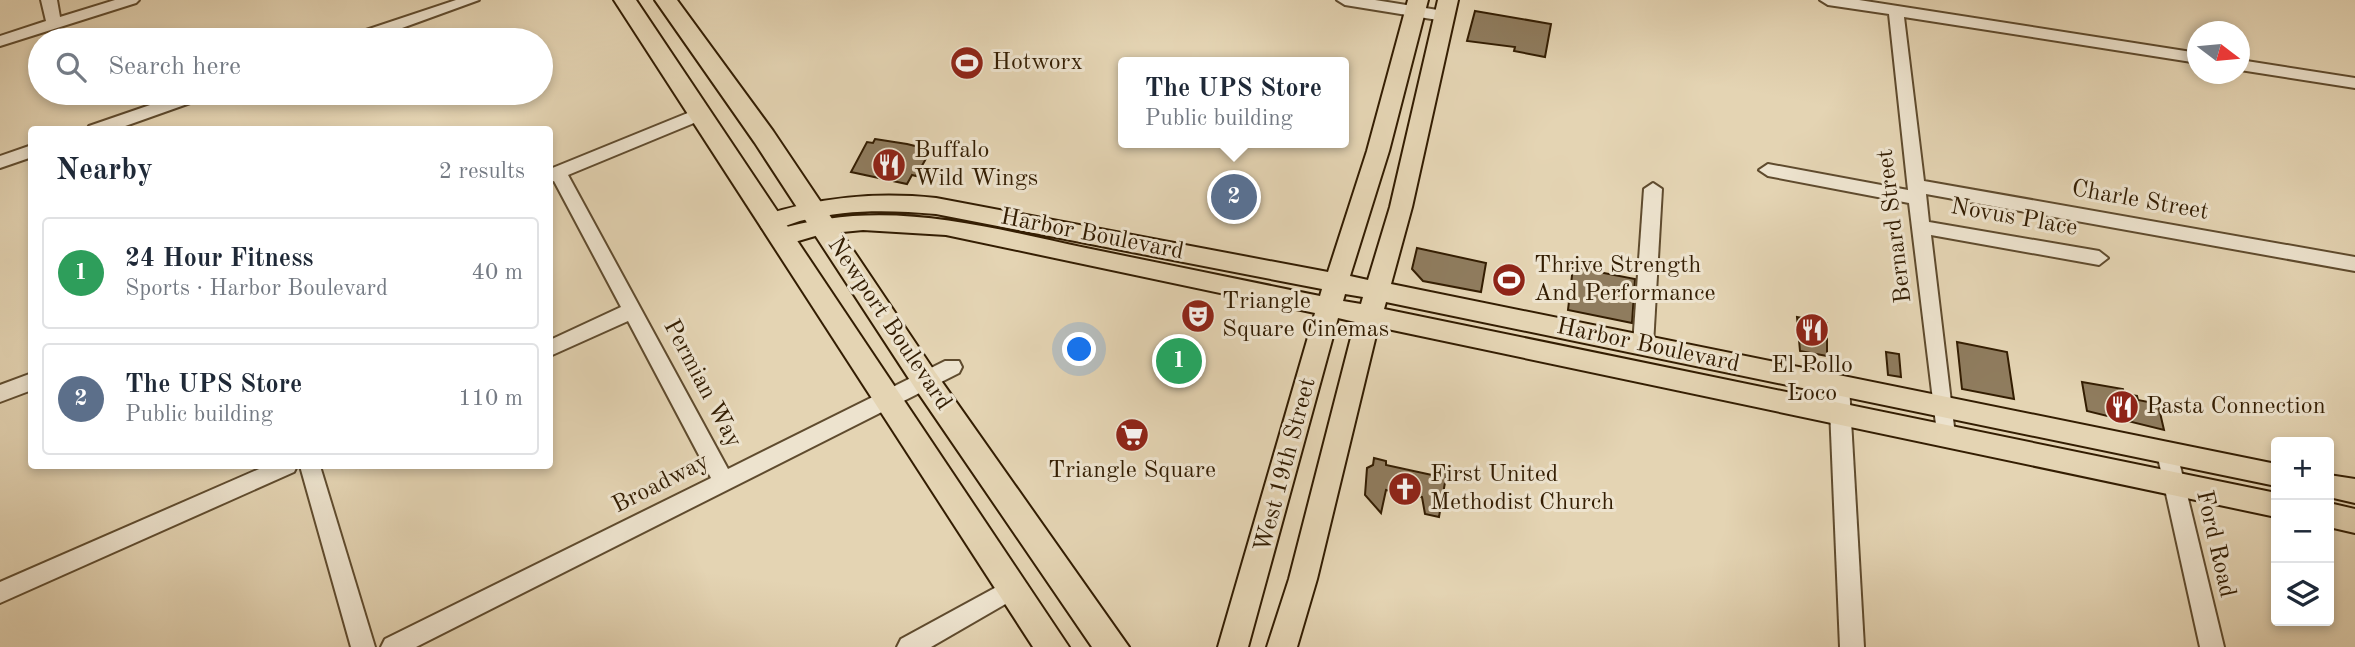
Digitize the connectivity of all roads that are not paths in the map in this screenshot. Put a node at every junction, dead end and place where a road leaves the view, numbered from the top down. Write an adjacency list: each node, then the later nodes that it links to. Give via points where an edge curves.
1 (48, 0): 11 (street)
2 (131, 0): 11 (street)
3 (471, 0): 13 (street)
4 (625, 0): 20 (highway, Newport Boulevard)
5 (666, 0): 28 (highway, Newport Boulevard)
6 (1345, 0): 8 (street)
7 (1828, 0): 10 (street)
8 (1417, 6): 9 (street); 33 (main road, West 19th Street)
9 (1446, 8): 34 (main road, West 19th Street)
10 (1896, 10): 16 (street); 27 (street, Bernard Street)
11 (54, 24): 12 (street)
12 (41, 28)
13 (389, 28)
14 (28, 32): 15 (street)
15 (0, 41)
16 (2187, 56)
17 (2250, 67): 18 (street)
18 (2355, 83)
19 (167, 105): 21 (street)
20 (699, 114): 25 (street); 30 (highway, Newport Boulevard)
21 (106, 126)
22 (28, 152): 23 (street)
23 (0, 162)
24 (1768, 170): 27 (street)
25 (554, 175): 35 (street, Permian Way)
26 (1653, 190): 36 (street)
27 (1917, 192): 29 (street, Bernard Street); 32 (street, Charle Street)
28 (817, 216): 30 (main road, Harbor Boulevard); 33 (main road, Harbor Boulevard, via 946,227); 38 (highway, Newport Boulevard)
29 (1921, 227): 31 (street, Novus Place); 43 (street, Bernard Street)
30 (776, 229): 42 (highway, Newport Boulevard)
31 (2099, 258)
32 (2355, 264)
33 (1333, 294): 34 (main road, Harbor Boulevard); 64 (main road, West 19th Street)
34 (1375, 303): 36 (main road, Harbor Boulevard); 44 (main road, Harbor Boulevard); 65 (main road, West 19th Street)
35 (633, 310): 37 (street); 50 (street, Permian Way)
36 (1643, 345): 40 (main road, Harbor Boulevard)
37 (553, 347)
38 (939, 373): 42 (street, Broadway); 63 (highway, Newport Boulevard)
39 (28, 383): 41 (street)
40 (1839, 385): 43 (main road, Harbor Boulevard); 44 (street)
41 (0, 394)
42 (888, 399): 50 (street, Broadway); 57 (highway, Newport Boulevard)
43 (1942, 406): 45 (street, Bernard Street); 46 (main road, Harbor Boulevard)
44 (1840, 414): 45 (main road, Harbor Boulevard); 66 (street)
45 (1945, 435): 51 (main road, Harbor Boulevard)
46 (2167, 453): 49 (main road, Harbor Boulevard); 51 (street, Ford Road)
47 (280, 469): 58 (street)
48 (311, 469): 59 (street)
49 (2271, 474)
50 (724, 482): 60 (street, Broadway)
51 (2174, 483): 54 (main road, Harbor Boulevard); 67 (street, Ford Road)
52 (2334, 487): 53 (main road)
53 (2355, 491)
54 (2271, 504)
55 (2334, 516): 56 (main road)
56 (2355, 521)
57 (1013, 588): 61 (street); 62 (highway, Newport Boulevard)
58 (0, 593)
59 (363, 647)
60 (393, 647)
61 (909, 647)
62 (1052, 647)
63 (1112, 647)
64 (1233, 647)
65 (1282, 647)
66 (1852, 647)
67 (2212, 647)

